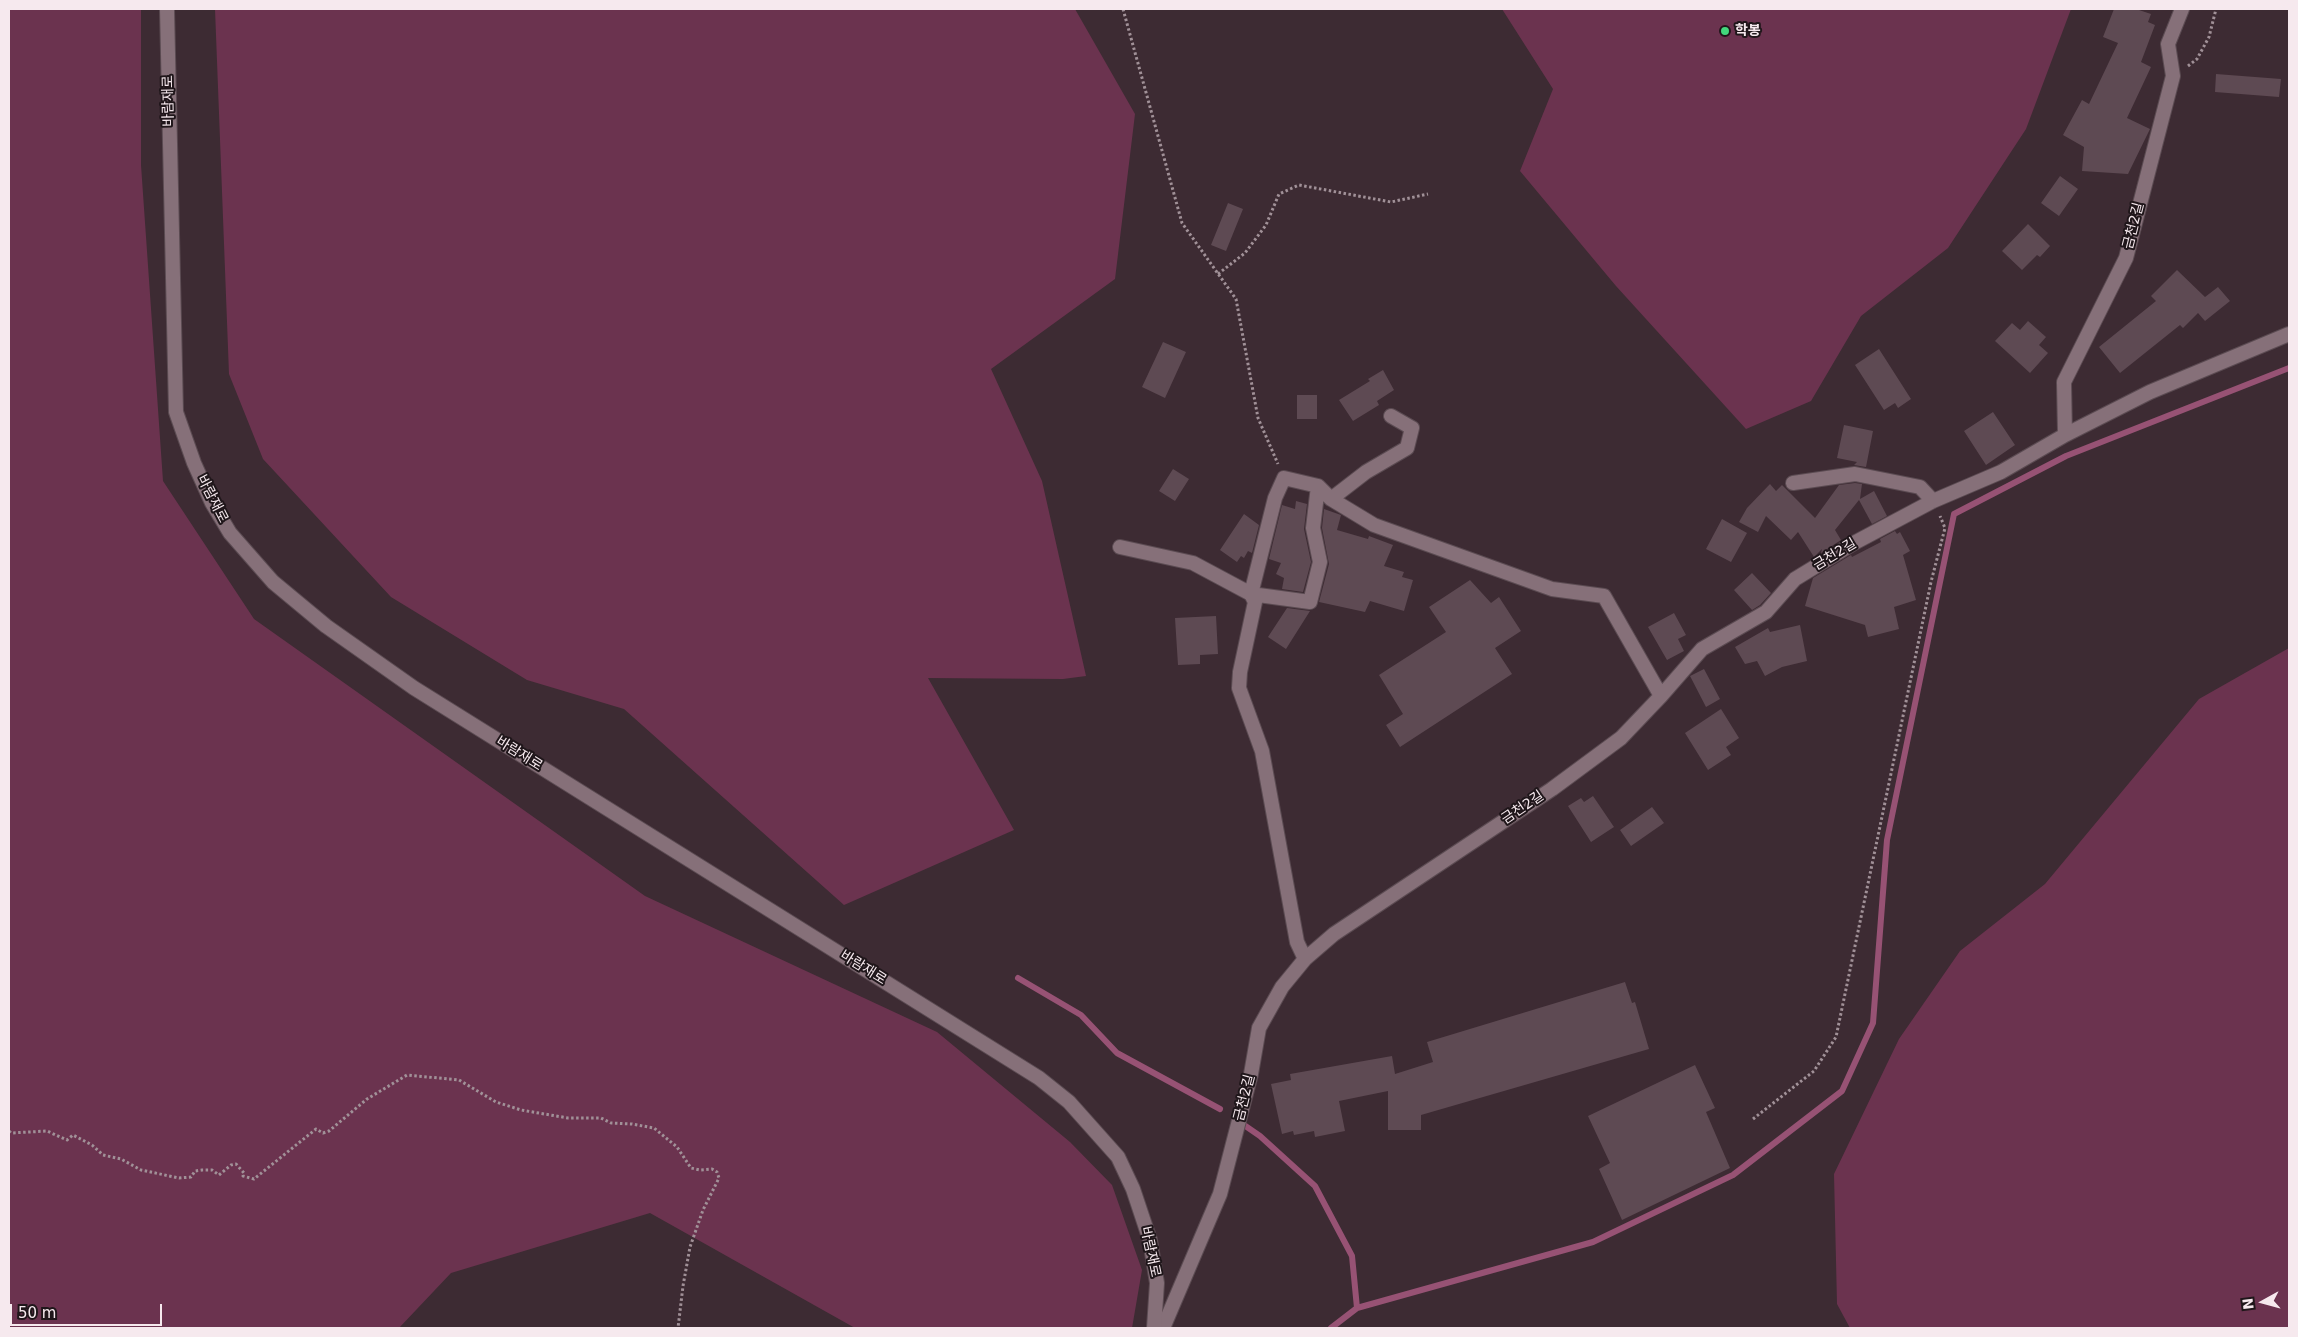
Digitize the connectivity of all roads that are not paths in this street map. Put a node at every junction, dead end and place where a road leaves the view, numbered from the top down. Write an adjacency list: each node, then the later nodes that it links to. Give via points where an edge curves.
1 (167, 9): 14 (street, 바람재로, via 176,412 194,463 230,533 273,582 326,626 414,688 1039,1078 1069,1102 1118,1157 1133,1189 1150,1240 1157,1283)
2 (2182, 9): 5 (street, 금천2길, via 2168,44 2172,76 2126,258 2064,382)
3 (2289, 334): 5 (street, 금천2길, via 2150,392)
4 (1391, 416): 8 (street, via 1412,428 1407,448 1366,472)
5 (2065, 435): 9 (street, 금천2길, via 2001,472)
6 (1793, 483): 9 (street, via 1855,474 1920,487)
7 (1318, 486): 8 (street); 11 (street, via 1284,478); 11 (street, via 1312,528 1320,562 1310,602)
8 (1331, 499): 12 (street, via 1374,525 1552,589 1604,596)
9 (1933, 501): 12 (street, 금천2길, via 1795,579 1766,612 1702,648)
10 (1120, 547): 11 (street, via 1193,563)
11 (1251, 594): 13 (street, via 1255,602 1239,688 1262,751 1297,942)
12 (1661, 696): 13 (street, 금천2길, via 1621,738 1575,772 1334,934)
13 (1305, 959): 15 (street, 금천2길, via 1282,987 1259,1028 1251,1074 1220,1194)
14 (1154, 1328)
15 (1163, 1328)

